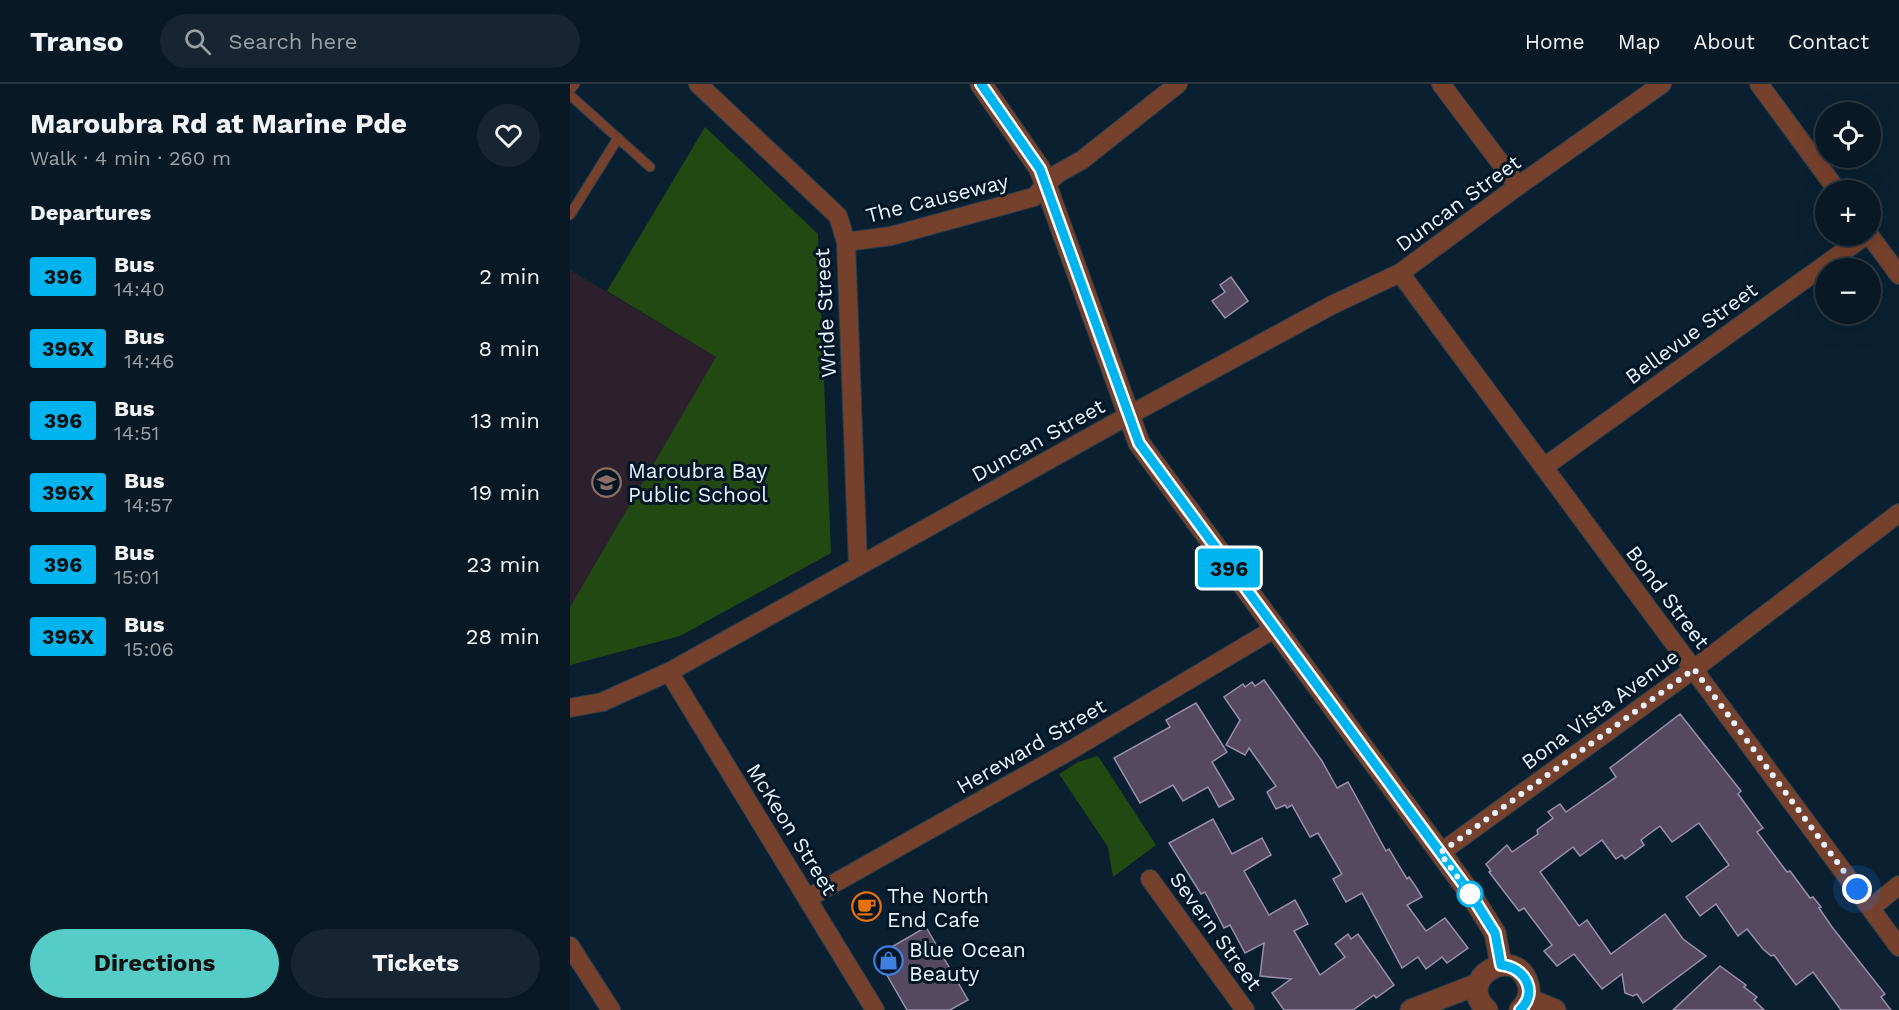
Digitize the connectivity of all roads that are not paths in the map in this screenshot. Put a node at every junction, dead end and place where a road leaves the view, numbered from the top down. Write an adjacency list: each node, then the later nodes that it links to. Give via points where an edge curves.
1 (575, 84): 8 (lane)
2 (698, 84): 17 (street, Wride Street, via 838,216)
3 (981, 84): 14 (street, via 1024,145)
4 (1178, 84): 9 (street, The Causeway)
5 (1441, 84): 15 (street)
6 (1662, 84): 15 (street, Duncan Street)
7 (1759, 84): 13 (street)
8 (570, 90)
9 (1154, 91): 14 (street, The Causeway, via 1082,160)
10 (570, 95): 11 (lane)
11 (618, 138): 12 (lane); 16 (lane)
12 (650, 167)
13 (1830, 180)
14 (1046, 185): 17 (street, The Causeway, via 1034,197 891,236); 22 (street)
15 (1518, 186): 20 (street, Duncan Street)
16 (570, 215)
17 (846, 242): 25 (street, Wride Street)
18 (1851, 246): 23 (street, Bellevue Street)
19 (1877, 246): 21 (street)
20 (1400, 273): 22 (street, Duncan Street, via 1332,305); 23 (street, Bond Street)
21 (1899, 275)
22 (1128, 416): 25 (street, Duncan Street); 26 (street, via 1139,443)
23 (1544, 467): 27 (street, Bond Street)
24 (1899, 513): 27 (street, Bona Vista Avenue)
25 (858, 566): 28 (street, Duncan Street)
26 (1274, 629): 30 (street); 33 (street, Hereward Street, via 1071,750)
27 (1694, 669): 30 (street, Bona Vista Avenue); 34 (street, Bond Street)
28 (669, 672): 29 (street, Duncan Street, via 602,702); 33 (street, McKeon Street)
29 (570, 708)
30 (1440, 853): 37 (street, via 1495,933)
31 (1150, 879): 42 (street, Severn Street)
32 (1899, 885): 34 (street)
33 (808, 898): 41 (street, McKeon Street)
34 (1870, 908): 36 (street, Bond Street)
35 (570, 946): 40 (street)
36 (1899, 947)
37 (1501, 965): 38 (street, via 1487,971); 39 (street, via 1524,975 1528,982)
38 (1478, 984): 43 (street); 44 (street, via 1479,999)
39 (1524, 1004): 45 (street)
40 (610, 1010)
41 (875, 1010)
42 (1245, 1010)
43 (1411, 1010)
44 (1487, 1010)
45 (1555, 1010)

